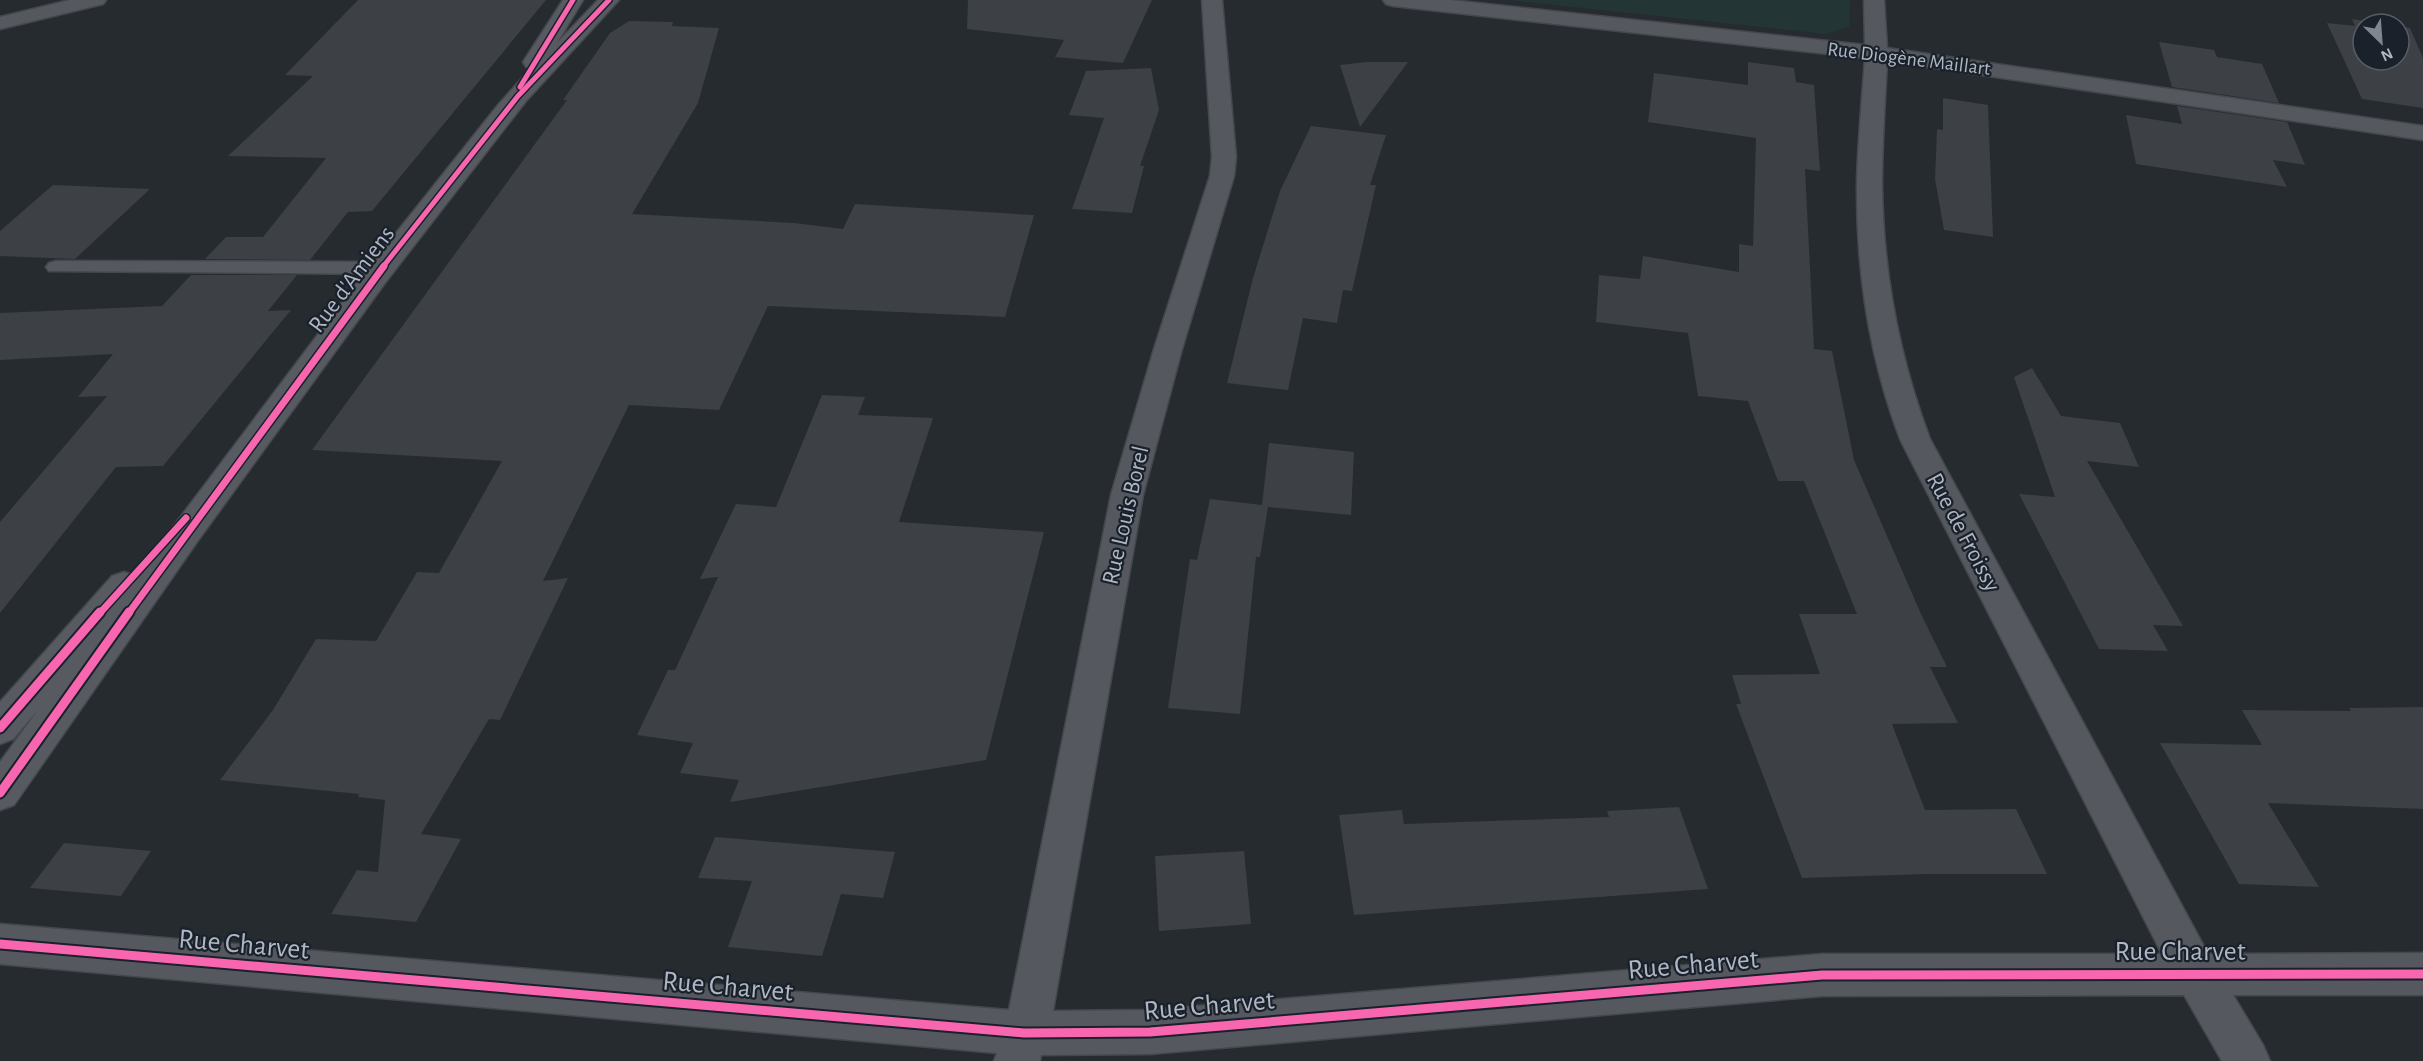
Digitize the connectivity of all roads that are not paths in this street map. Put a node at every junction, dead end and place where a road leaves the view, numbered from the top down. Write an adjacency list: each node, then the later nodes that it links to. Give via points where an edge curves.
1 (96, 0): 7 (street)
2 (573, 0): 9 (main road, Rue d'Amiens)
3 (609, 0): 9 (main road, Rue d'Amiens)
4 (1212, 0): 19 (street, Rue Louis Borel, via 1224,157 1222,176 1128,495 1034,1000)
5 (1393, 0): 8 (street, Rue Diogène Maillart)
6 (1874, 0): 8 (street, Rue de Froissy)
7 (0, 23)
8 (1876, 53): 10 (street, Rue Diogène Maillart); 17 (street, Rue de Froissy, via 1871,225 1885,339 1898,396 1915,439)
9 (508, 107): 12 (main road, Rue d'Amiens)
10 (2423, 133)
11 (56, 267): 12 (lane)
12 (383, 268): 13 (main road, Rue d'Amiens)
13 (225, 476): 14 (main road, Rue d'Amiens, via 141,565); 15 (main road, Rue d'Amiens)
14 (0, 728)
15 (0, 793)
16 (0, 944): 19 (street, Rue Charvet)
17 (2195, 973): 18 (street, Rue Charvet); 19 (street, Rue Charvet, via 1822,975 1150,1032); 20 (street, Rue de Froissy)
18 (2423, 974)
19 (1020, 1047)
20 (2247, 1061)

